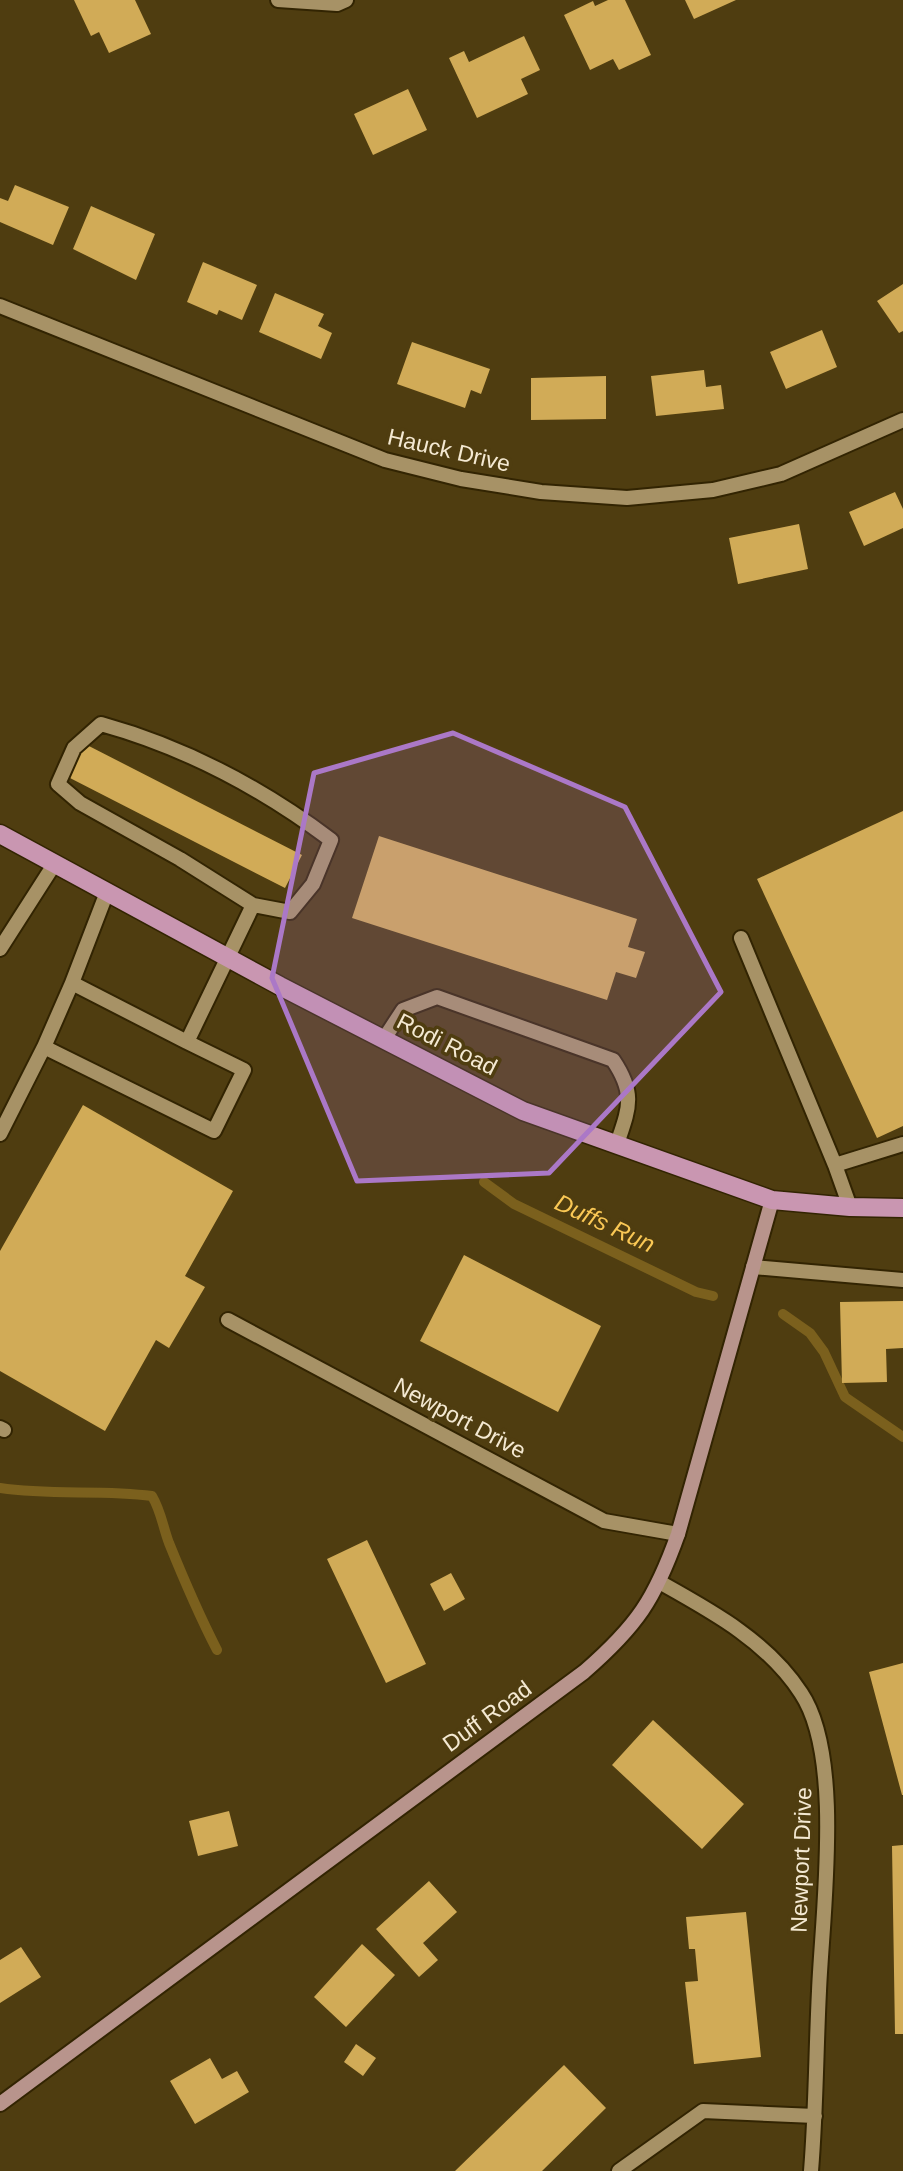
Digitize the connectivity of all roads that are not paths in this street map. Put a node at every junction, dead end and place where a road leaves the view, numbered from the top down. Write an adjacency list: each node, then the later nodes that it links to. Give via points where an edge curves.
1 (278, 0): 2 (street)
2 (342, 2)
3 (0, 306): 4 (street, Hauck Drive, via 386,460 541,492 627,498 713,490 781,474)
4 (903, 420)
5 (0, 834): 6 (main road, Rodi Road)
6 (55, 863): 7 (main road, Rodi Road); 10 (street)
7 (107, 892): 11 (main road, Rodi Road); 12 (street)
8 (253, 905): 8 (street, via 290,912 313,884 331,840 284,805 153,738 101,724 74,748 58,784 80,803); 11 (street)
9 (741, 938): 19 (street)
10 (0, 949)
11 (227, 957): 13 (main road, Rodi Road); 14 (street)
12 (72, 983): 14 (street); 15 (street)
13 (384, 1039): 17 (main road, Rodi Road, via 523,1111); 17 (street, via 403,1010 437,997 613,1060 628,1082 629,1108)
14 (187, 1042): 15 (street, via 244,1070 214,1131)
15 (44, 1047): 16 (street)
16 (0, 1134)
17 (617, 1144): 20 (main road, Rodi Road)
18 (903, 1144): 19 (street)
19 (835, 1165): 21 (street)
20 (772, 1200): 21 (main road, Rodi Road); 23 (street, Duff Road)
21 (850, 1207): 22 (main road, Rodi Road)
22 (903, 1208)
23 (753, 1267): 24 (street); 26 (street, Duff Road)
24 (903, 1280)
25 (228, 1320): 26 (street, Newport Drive, via 604,1521)
26 (678, 1534): 27 (street, Duff Road)
27 (661, 1583): 28 (street, Duff Road, via 638,1619 584,1672); 29 (street, Newport Drive, via 736,1627 766,1653 802,1694 816,1728 828,1799)
28 (0, 2104)
29 (815, 2116): 30 (street, via 703,2111); 31 (street, Newport Drive)
30 (620, 2171)
31 (811, 2171)

